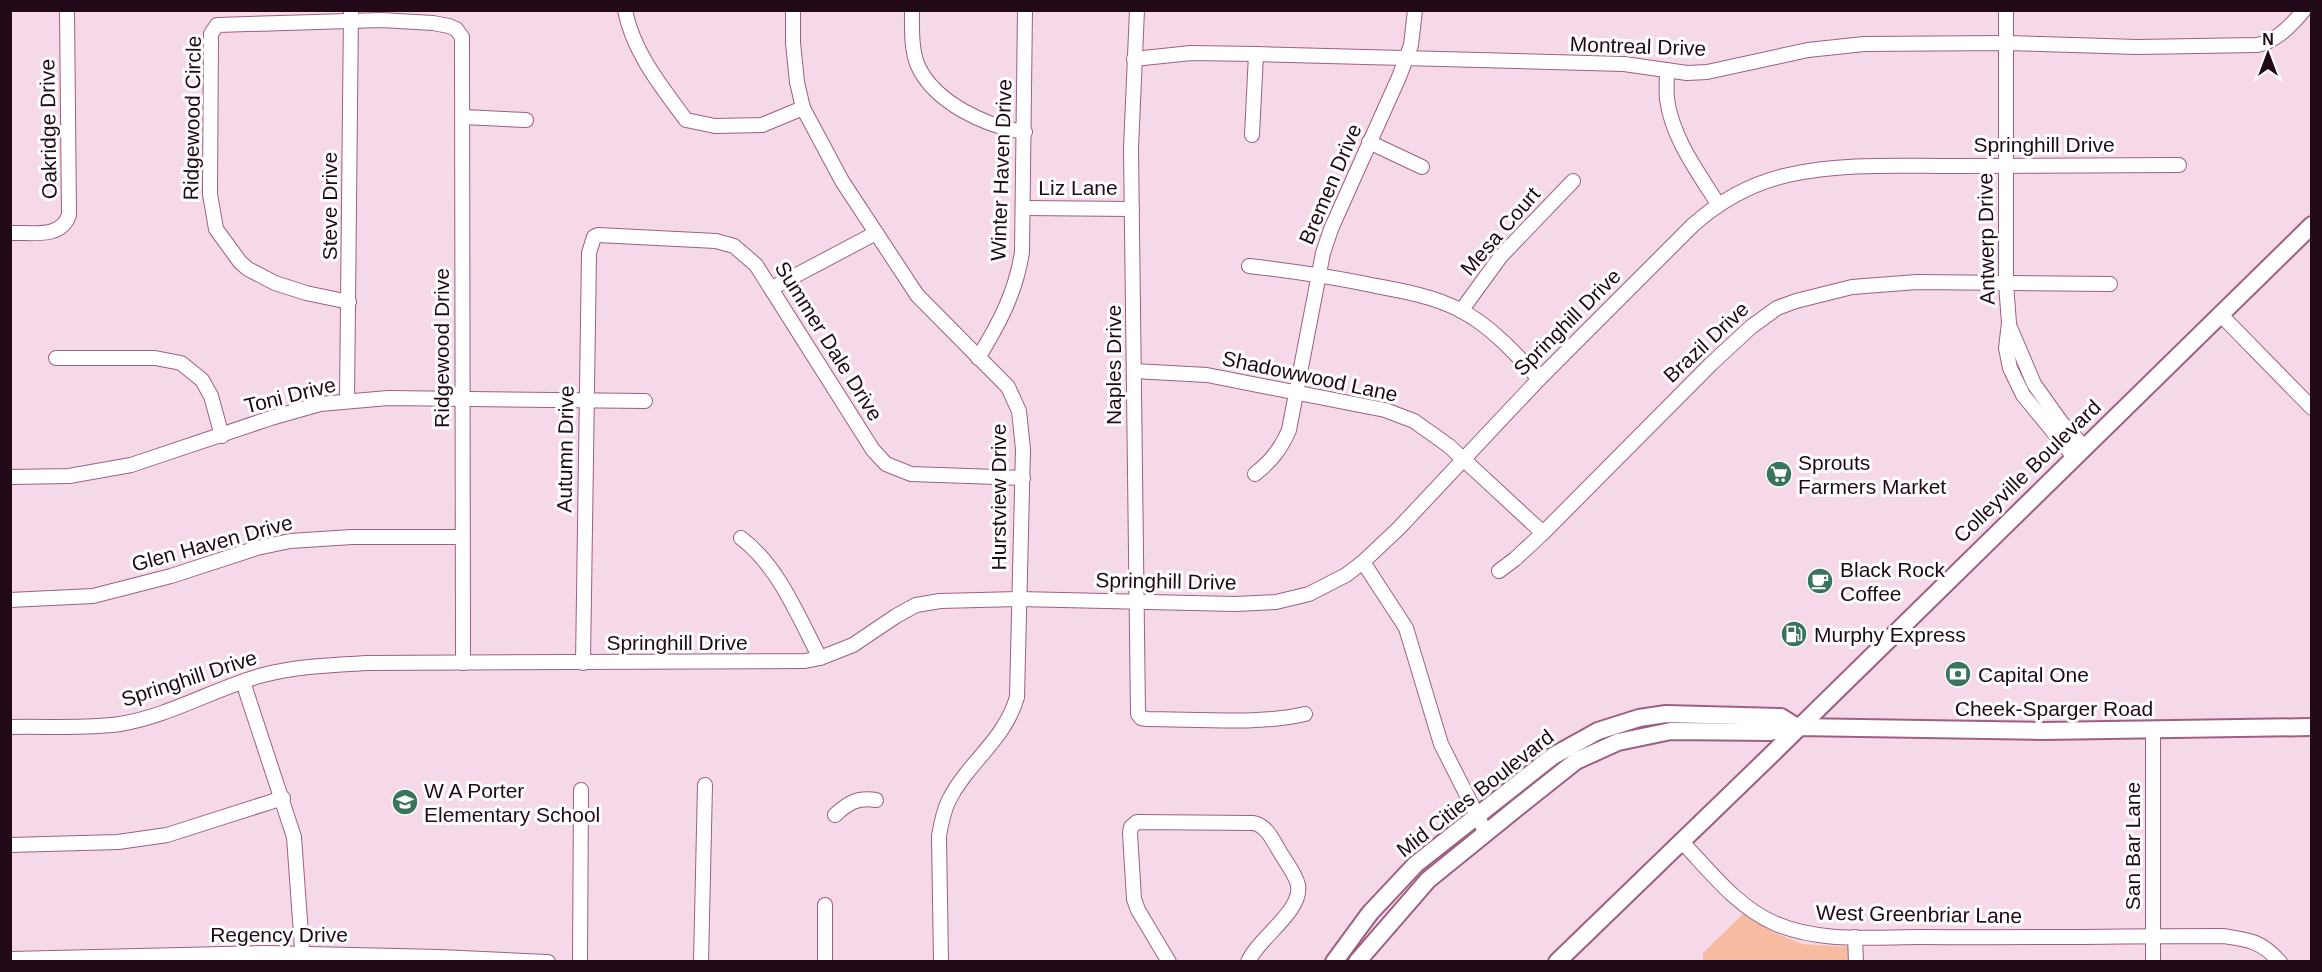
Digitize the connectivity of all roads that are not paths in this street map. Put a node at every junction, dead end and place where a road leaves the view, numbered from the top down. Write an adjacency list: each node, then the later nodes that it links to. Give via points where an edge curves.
1 (68, 10): 31 (street, Oakridge Drive, via 69,215 59,230)
2 (625, 10): 17 (street, via 629,30 649,69 686,120 715,126 762,125)
3 (793, 10): 17 (street, Hurstview Drive, via 796,73)
4 (912, 10): 20 (street, via 917,64 933,86 981,121)
5 (1025, 10): 20 (street, Winter Haven Drive)
6 (1137, 10): 14 (street, Naples Drive)
7 (1415, 10): 15 (street, Bremen Drive)
8 (2006, 10): 12 (street, Antwerp Drive)
9 (2304, 10): 12 (street, Montreal Drive, via 2273,39 2257,45)
10 (351, 15): 11 (street, Ridgewood Circle, via 433,23 449,26); 39 (street, Steve Drive); 39 (street, Ridgewood Circle, via 230,23 213,27 211,34 210,194 216,229 248,269 295,290)
11 (461, 34): 18 (street, Ridgewood Drive)
12 (2006, 43): 16 (street, Montreal Drive, via 1854,44 1707,72); 23 (street, Antwerp Drive)
13 (1256, 54): 14 (street, Montreal Drive, via 1191,53); 15 (street, Montreal Drive); 21 (street)
14 (1134, 59): 29 (street, Naples Drive)
15 (1406, 59): 16 (street, Montreal Drive, via 1624,64); 22 (street, Bremen Drive)
16 (1667, 70): 27 (street, via 1667,98 1681,144)
17 (803, 108): 32 (street, Hurstview Drive, via 842,181)
18 (464, 117): 19 (street); 47 (street, Ridgewood Drive)
19 (526, 120)
20 (1024, 132): 28 (street, Winter Haven Drive)
21 (1252, 135)
22 (1370, 142): 25 (street); 35 (street, Bremen Drive, via 1331,229)
23 (2006, 165): 24 (street, Springhill Drive); 27 (street, Springhill Drive, via 1837,168 1788,175); 36 (street, Antwerp Drive)
24 (2179, 165)
25 (1422, 167)
26 (1573, 181): 40 (street, Mesa Court, via 1501,256)
27 (1718, 204): 45 (street, Springhill Drive)
28 (1024, 208): 29 (street, Liz Lane); 43 (street, Winter Haven Drive, via 1018,274 997,326)
29 (1132, 208): 44 (street, Naples Drive)
30 (2312, 225): 41 (main road, Colleyville Boulevard)
31 (10, 233)
32 (876, 233): 38 (street); 43 (street, Hurstview Drive, via 917,295)
33 (594, 237): 38 (street, Summer Dale Drive, via 725,242 756,265); 49 (street, Autumn Drive, via 589,253)
34 (1249, 266): 35 (street)
35 (1318, 274): 40 (street, via 1403,291); 46 (street, Bremen Drive)
36 (2006, 284): 37 (street, Brazil Drive); 53 (street, Antwerp Drive, via 2009,323 2034,384); 58 (street, Brazil Drive, via 1917,282 1852,287 1777,308 1711,364)
37 (2110, 284)
38 (772, 288): 57 (street, Summer Dale Drive, via 867,441 886,464 911,474)
39 (349, 302): 48 (street, Steve Drive)
40 (1461, 311): 45 (street, via 1496,336)
41 (2220, 314): 51 (street); 53 (main road, Colleyville Boulevard)
42 (56, 358): 52 (street, via 155,358 181,363 202,380 211,396)
43 (978, 358): 57 (street, Hurstview Drive, via 999,376 1015,398 1022,426)
44 (1134, 371): 46 (street, Shadowwood Lane, via 1207,375); 65 (street, Naples Drive)
45 (1539, 380): 54 (street, Springhill Drive)
46 (1297, 392): 54 (street, Shadowwood Lane, via 1385,410 1414,421); 55 (street, Bremen Drive, via 1281,447)
47 (462, 400): 48 (street, Toni Drive); 49 (street, Toni Drive); 59 (street, Ridgewood Drive)
48 (347, 401): 52 (street, Toni Drive, via 320,404)
49 (587, 401): 50 (street, Toni Drive); 68 (street, Autumn Drive)
50 (645, 401)
51 (2312, 408)
52 (222, 436): 56 (street, Toni Drive, via 94,473)
53 (2079, 452): 73 (main road, Colleyville Boulevard)
54 (1464, 459): 58 (street, Shadowwood Lane); 61 (street, Springhill Drive)
55 (1255, 474)
56 (10, 477)
57 (1023, 478): 63 (street, Hurstview Drive)
58 (1544, 533): 62 (street, Brazil Drive)
59 (462, 537): 64 (street, Glen Haven Drive, via 300,540 257,548 93,596); 67 (street, Ridgewood Drive)
60 (741, 538): 66 (street, via 769,565)
61 (1363, 562): 65 (street, Springhill Drive, via 1323,588 1276,602); 80 (street, via 1406,628 1441,744)
62 (1499, 571)
63 (1019, 599): 65 (street, Springhill Drive); 66 (street, Springhill Drive, via 974,598 916,605 852,645); 94 (street, Hurstview Drive, via 1017,697 1012,716 957,786 942,818)
64 (10, 600)
65 (1136, 601): 70 (street, Naples Drive, via 1137,711 1141,718 1272,719)
66 (820, 658): 68 (street, Springhill Drive, via 786,662)
67 (463, 663): 68 (street, Springhill Drive); 69 (street, Springhill Drive, via 305,667)
68 (583, 663)
69 (243, 682): 71 (street, Springhill Drive, via 121,724); 77 (street)
70 (1305, 714)
71 (10, 727)
72 (2312, 727): 74 (main road, Cheek-Sparger Road)
73 (1797, 728): 74 (main road, Cheek-Sparger Road); 80 (main road, Mid Cities Boulevard, via 1781,717 1666,714 1638,718 1598,731 1553,756); 81 (main road, Mid Cities Boulevard, via 1770,732 1671,731 1617,742 1576,761); 82 (main road, Colleyville Boulevard)
74 (2153, 730): 85 (street, San Bar Lane)
75 (705, 785): 93 (street)
76 (581, 790): 92 (street)
77 (283, 798): 83 (street, via 167,835 118,842); 88 (street, via 296,854)
78 (876, 800): 79 (street, via 850,802)
79 (835, 815)
80 (1476, 816): 81 (street); 97 (main road, Mid Cities Boulevard, via 1416,864 1370,913)
81 (1486, 833): 98 (main road, Mid Cities Boulevard, via 1428,880)
82 (1682, 842): 86 (street, West Greenbriar Lane, via 1732,894 1772,922 1801,932); 99 (main road, Colleyville Boulevard)
83 (10, 845)
84 (825, 905): 87 (street)
85 (2153, 936): 86 (street, West Greenbriar Lane); 101 (street, San Bar Lane); 102 (street, West Greenbriar Lane, via 2252,940 2262,944)
86 (1855, 937): 100 (street)
87 (825, 956)
88 (303, 958): 90 (street, Regency Drive); 91 (street, Regency Drive)
89 (10, 959): 90 (street, Regency Drive)
90 (175, 959)
91 (548, 962)
92 (580, 962)
93 (701, 962)
94 (941, 962)
95 (1169, 962): 96 (street, via 1134,899 1130,833 1137,822 1253,823 1260,824 1270,835 1298,884 1298,894 1290,910 1255,948)
96 (1248, 962)
97 (1334, 962)
98 (1357, 962)
99 (1557, 962)
100 (1856, 962)
101 (2153, 962)
102 (2280, 962)

